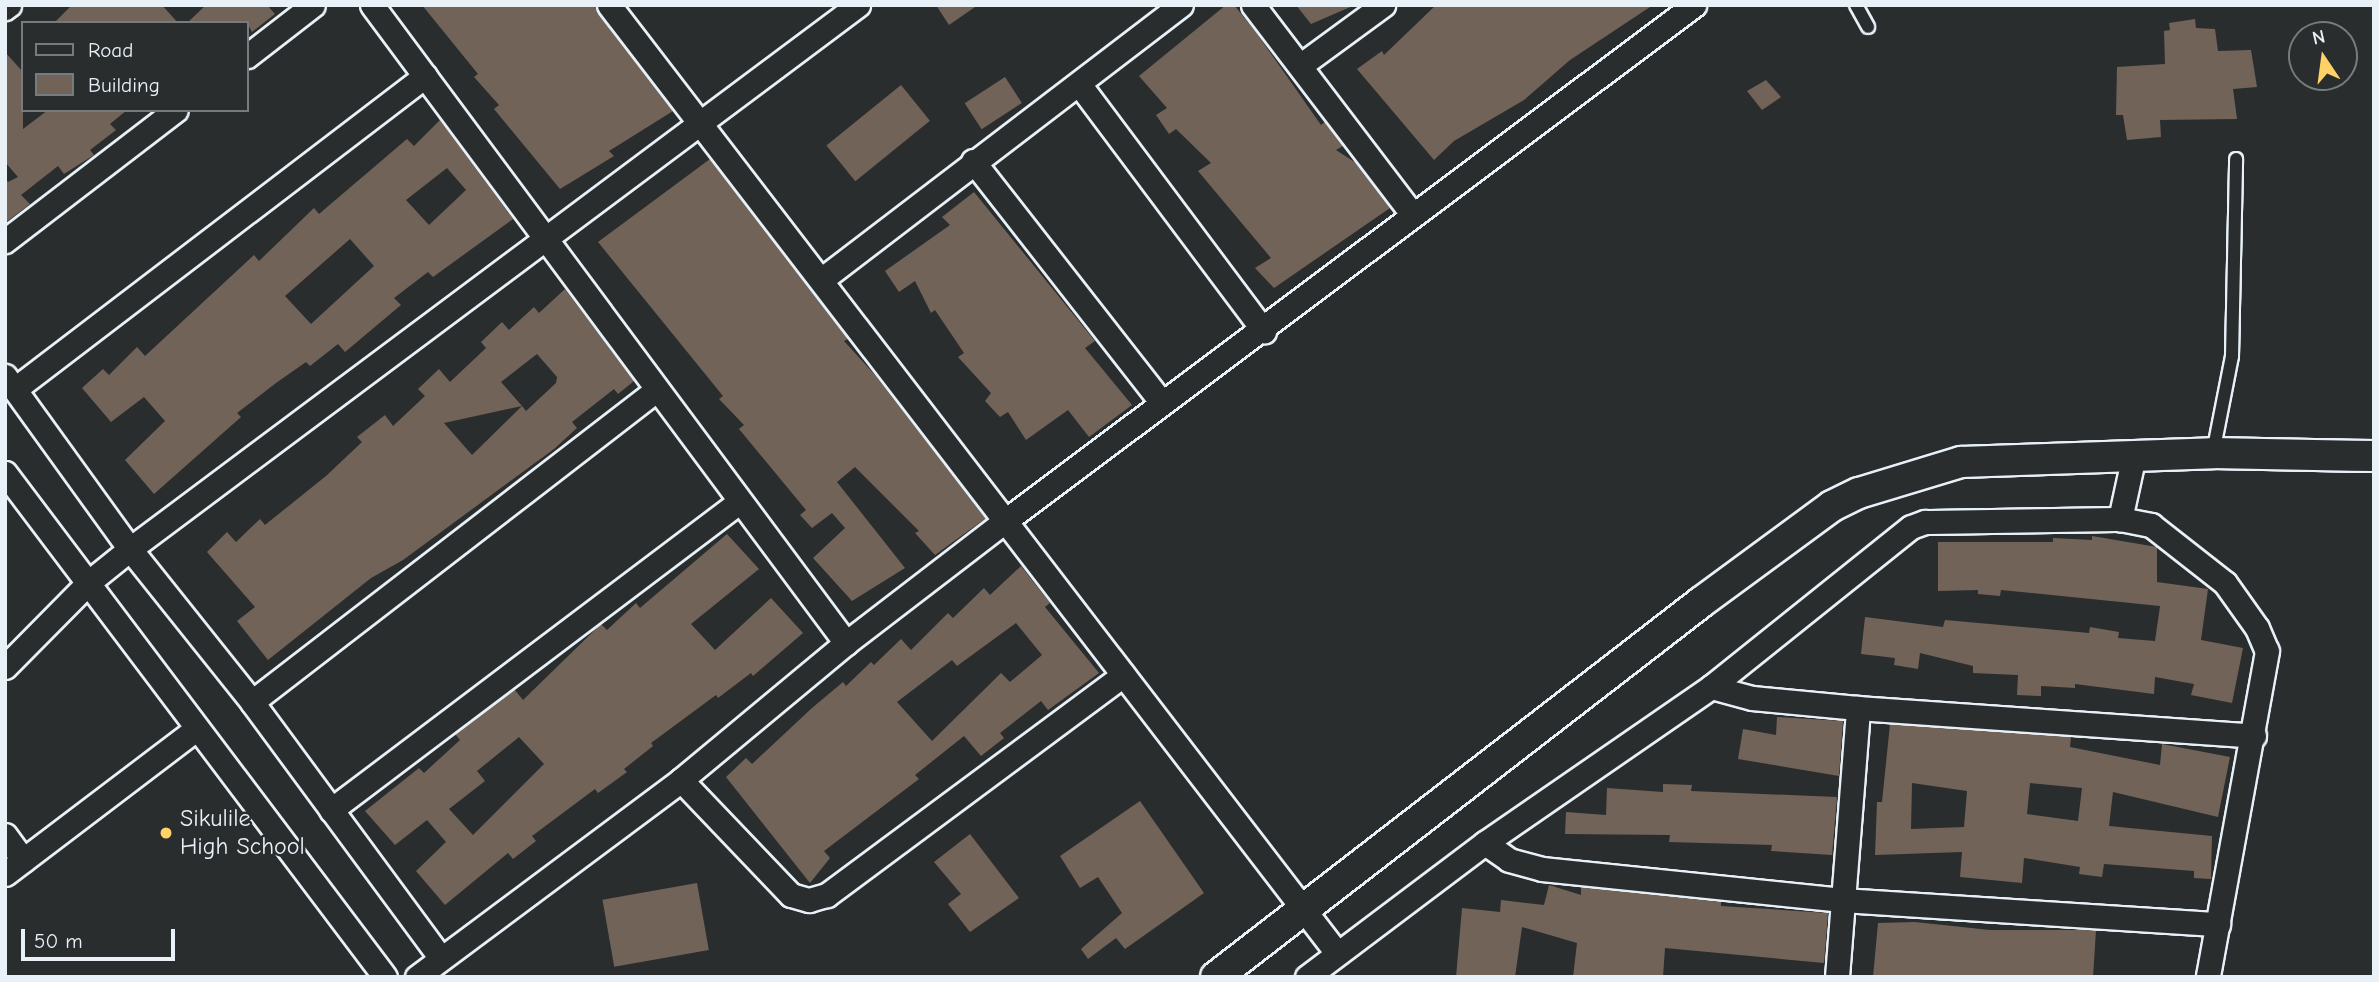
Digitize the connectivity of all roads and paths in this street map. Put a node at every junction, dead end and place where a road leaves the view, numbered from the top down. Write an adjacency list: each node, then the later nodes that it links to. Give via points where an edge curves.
1 (313, 5): 11 (street)
2 (372, 5): 13 (street)
3 (609, 5): 16 (street)
4 (858, 5): 16 (street)
5 (1181, 5): 14 (street)
6 (1252, 5): 12 (street)
7 (1383, 5): 12 (street)
8 (1694, 5): 19 (street)
9 (1856, 5): 10 (lane)
10 (1868, 27)
11 (248, 55)
12 (1301, 65): 19 (street)
13 (425, 76): 20 (street); 24 (street)
14 (1079, 84): 18 (street); 23 (street)
15 (173, 112): 21 (street)
16 (701, 126): 20 (street); 22 (street)
17 (2236, 159): 27 (lane, via 2232,356)
18 (973, 161): 22 (street); 26 (street)
19 (1412, 214): 23 (street)
20 (546, 240): 25 (street); 34 (street)
21 (5, 241)
22 (821, 280): 33 (street)
23 (1264, 331): 26 (street)
24 (10, 383): 34 (street)
25 (655, 391): 31 (street); 40 (street)
26 (1162, 403): 33 (street)
27 (2213, 453): 28 (street); 29 (street)
28 (2134, 455): 32 (street); 50 (street, via 1961,462 1926,469 1832,506)
29 (2374, 456)
30 (5, 473): 35 (street)
31 (739, 502): 36 (street); 45 (street)
32 (2120, 519): 39 (street, via 1925,522 1911,527); 43 (street, via 2151,525 2202,563 2225,583 2258,628 2267,651)
33 (1005, 521): 36 (street); 38 (street)
34 (130, 549): 35 (street); 40 (street)
35 (89, 582): 37 (street); 42 (street)
36 (846, 643): 44 (street)
37 (5, 667)
38 (1123, 676): 44 (street, via 827,895 809,900 791,895); 50 (street)
39 (1711, 687): 41 (street, via 1752,698); 47 (street)
40 (251, 702): 45 (street)
41 (1858, 708): 43 (street); 49 (street)
42 (195, 730): 48 (street); 54 (street)
43 (2254, 736): 51 (street)
44 (681, 780): 53 (street)
45 (331, 810): 53 (street)
46 (5, 835): 48 (street)
47 (1485, 843): 49 (street, via 1509,860 1542,869); 52 (street)
48 (14, 867)
49 (1842, 900): 51 (street); 58 (street)
50 (1303, 912): 52 (street); 56 (street)
51 (2218, 924): 59 (street)
52 (1337, 953): 57 (street)
53 (441, 958): 55 (street)
54 (385, 977)
55 (417, 977)
56 (1216, 977)
57 (1307, 977)
58 (1837, 977)
59 (2208, 977)

